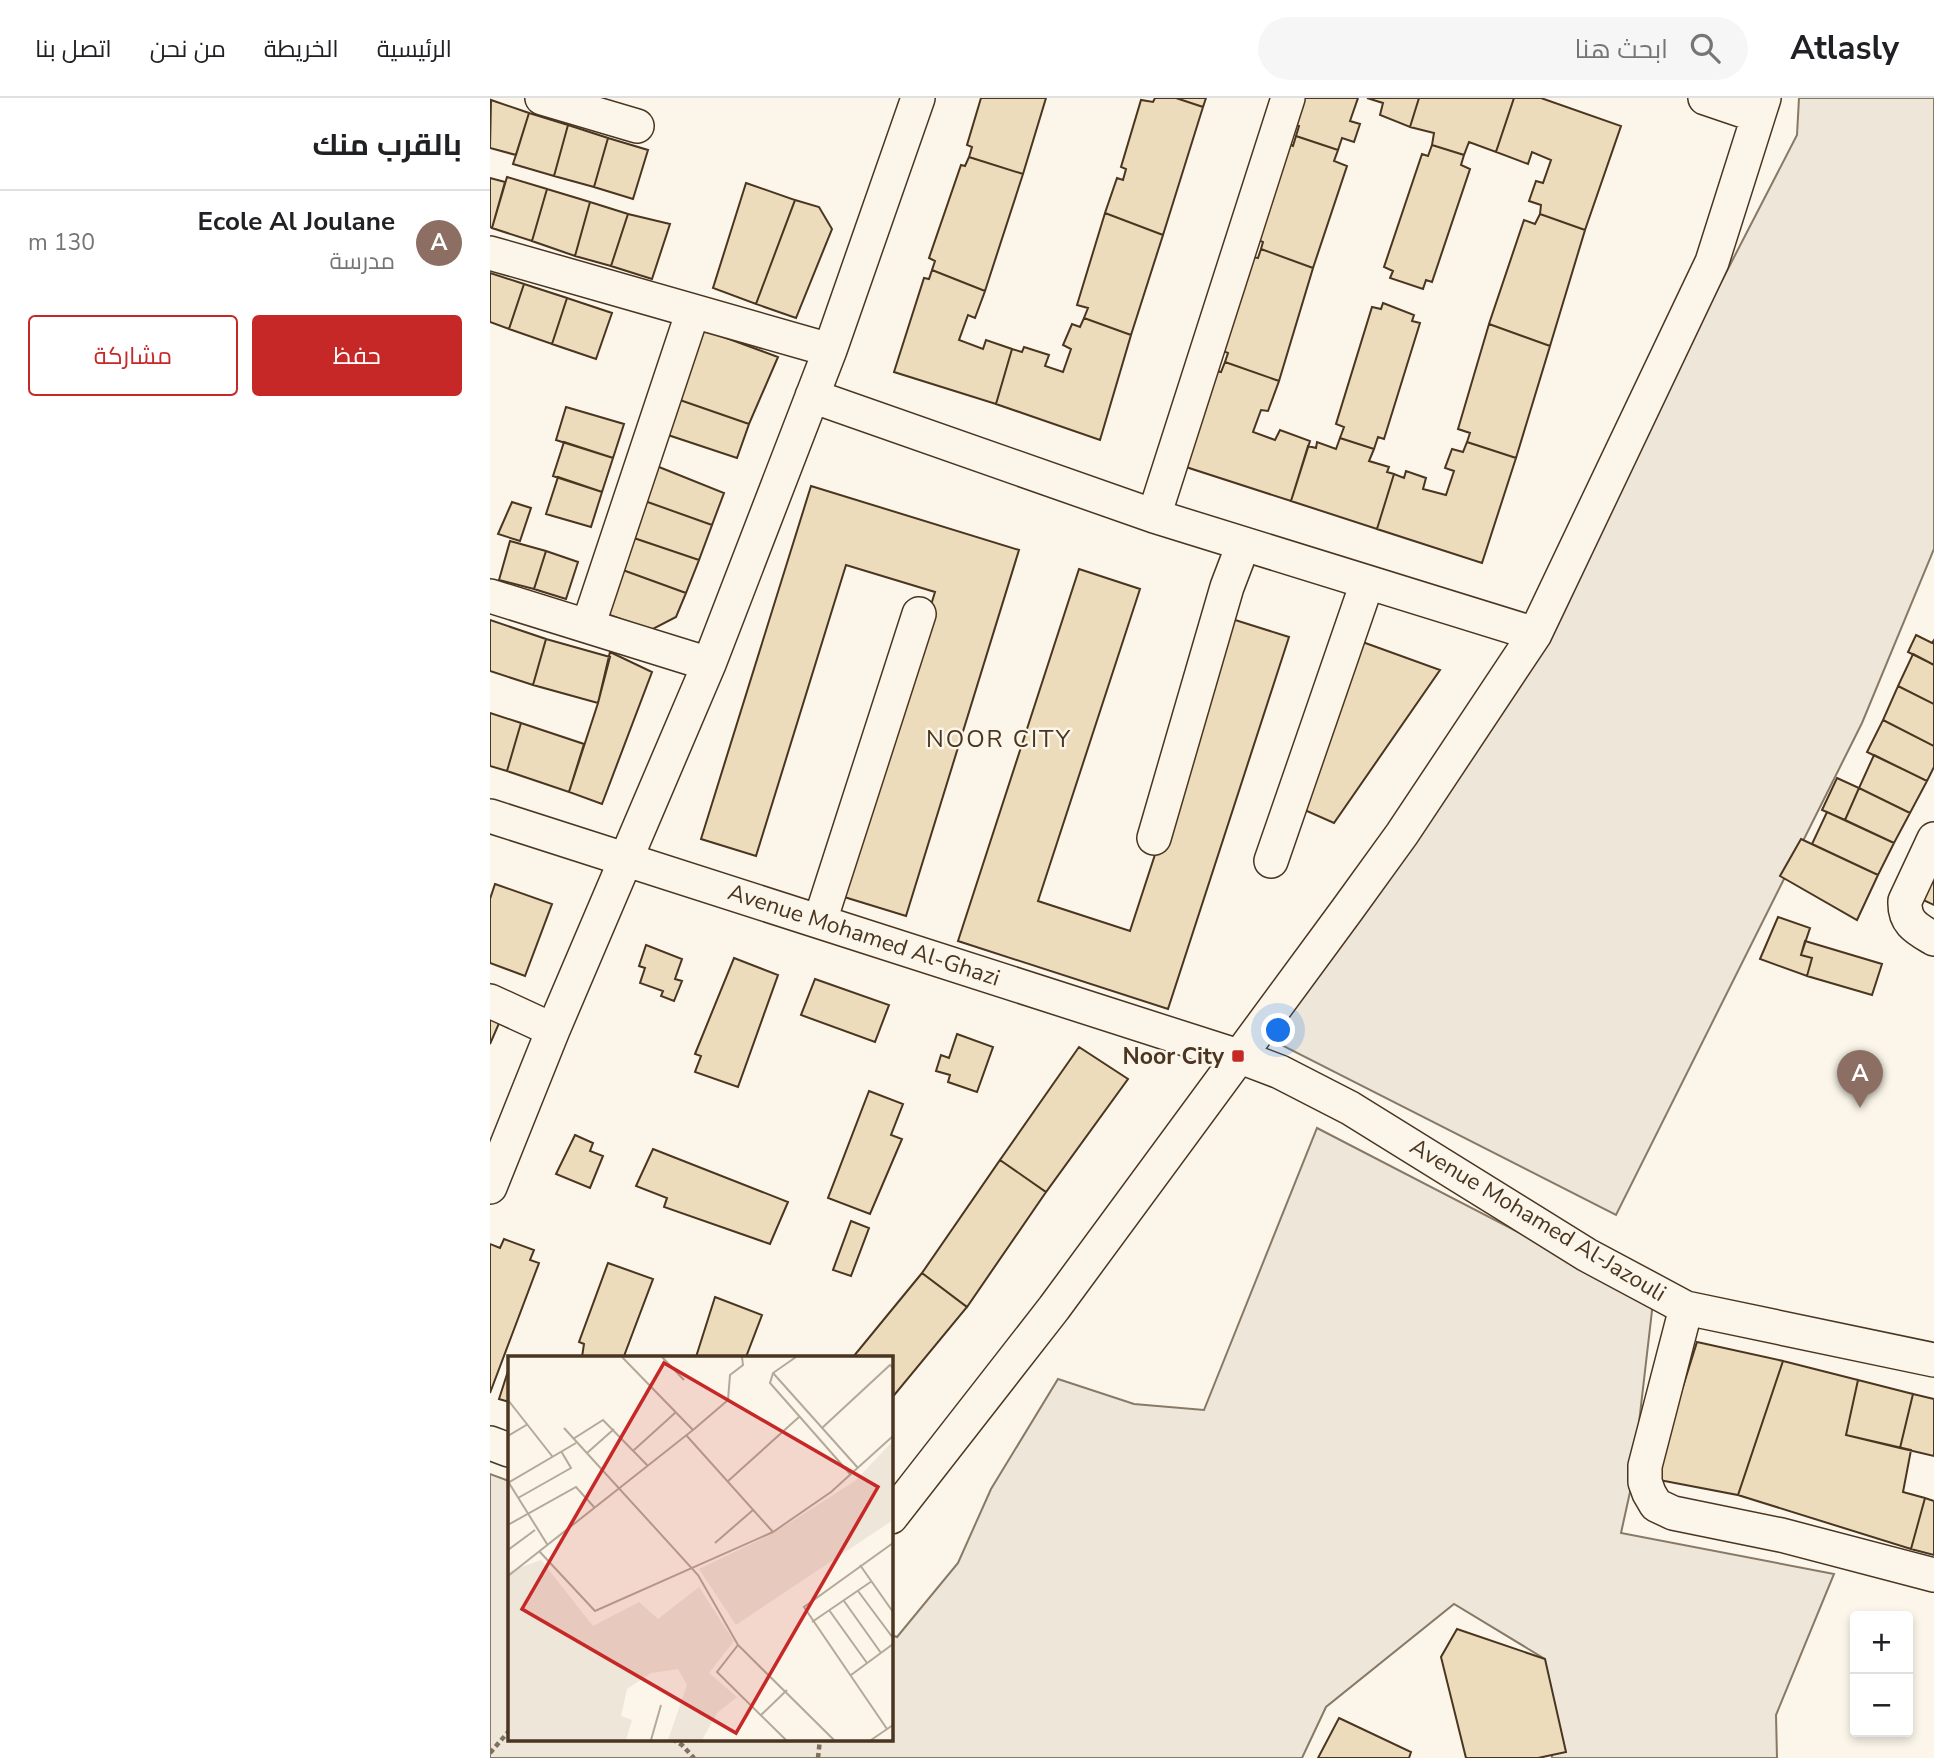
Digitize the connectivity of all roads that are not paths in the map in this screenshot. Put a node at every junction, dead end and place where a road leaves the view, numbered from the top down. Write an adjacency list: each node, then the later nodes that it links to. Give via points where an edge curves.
1 (542, 98): 6 (street)
2 (918, 98): 9 (street)
3 (1288, 98): 11 (street)
4 (1705, 98): 5 (street)
5 (1761, 107): 17 (street, via 1712,262)
6 (637, 127)
7 (490, 253): 8 (street)
8 (693, 311): 9 (street); 16 (street)
9 (830, 350): 10 (street)
10 (812, 396): 11 (street); 18 (street)
11 (1154, 516): 12 (street)
12 (1243, 545): 13 (street); 20 (street)
13 (1367, 583): 17 (street); 23 (street)
14 (490, 596): 16 (street)
15 (919, 614): 24 (street)
16 (589, 626): 18 (street)
17 (1535, 635): 28 (street, via 1402,834)
18 (709, 664): 22 (street)
19 (490, 816): 22 (street, Avenue Mohamed Al-Ghazi)
20 (1154, 838)
21 (1934, 839): 25 (street, via 1905,901 1905,912 1913,927)
22 (627, 858): 24 (street, Avenue Mohamed Al-Ghazi); 27 (street)
23 (1271, 861)
24 (820, 921): 28 (street, Avenue Mohamed Al-Ghazi)
25 (1934, 939)
26 (490, 1001): 27 (street)
27 (553, 1030): 29 (street)
28 (1238, 1056): 30 (street, Avenue Mohamed Al-Jazouli, via 1350,1108 1587,1255); 34 (street, via 1054,1308)
29 (490, 1187)
30 (1686, 1308): 31 (street, Avenue Mohamed Al-Jazouli); 35 (street, via 1645,1466 1645,1482 1656,1504 1673,1513 1781,1535)
31 (1934, 1360)
32 (490, 1443): 33 (street)
33 (508, 1450)
34 (892, 1516)
35 (1934, 1575)

